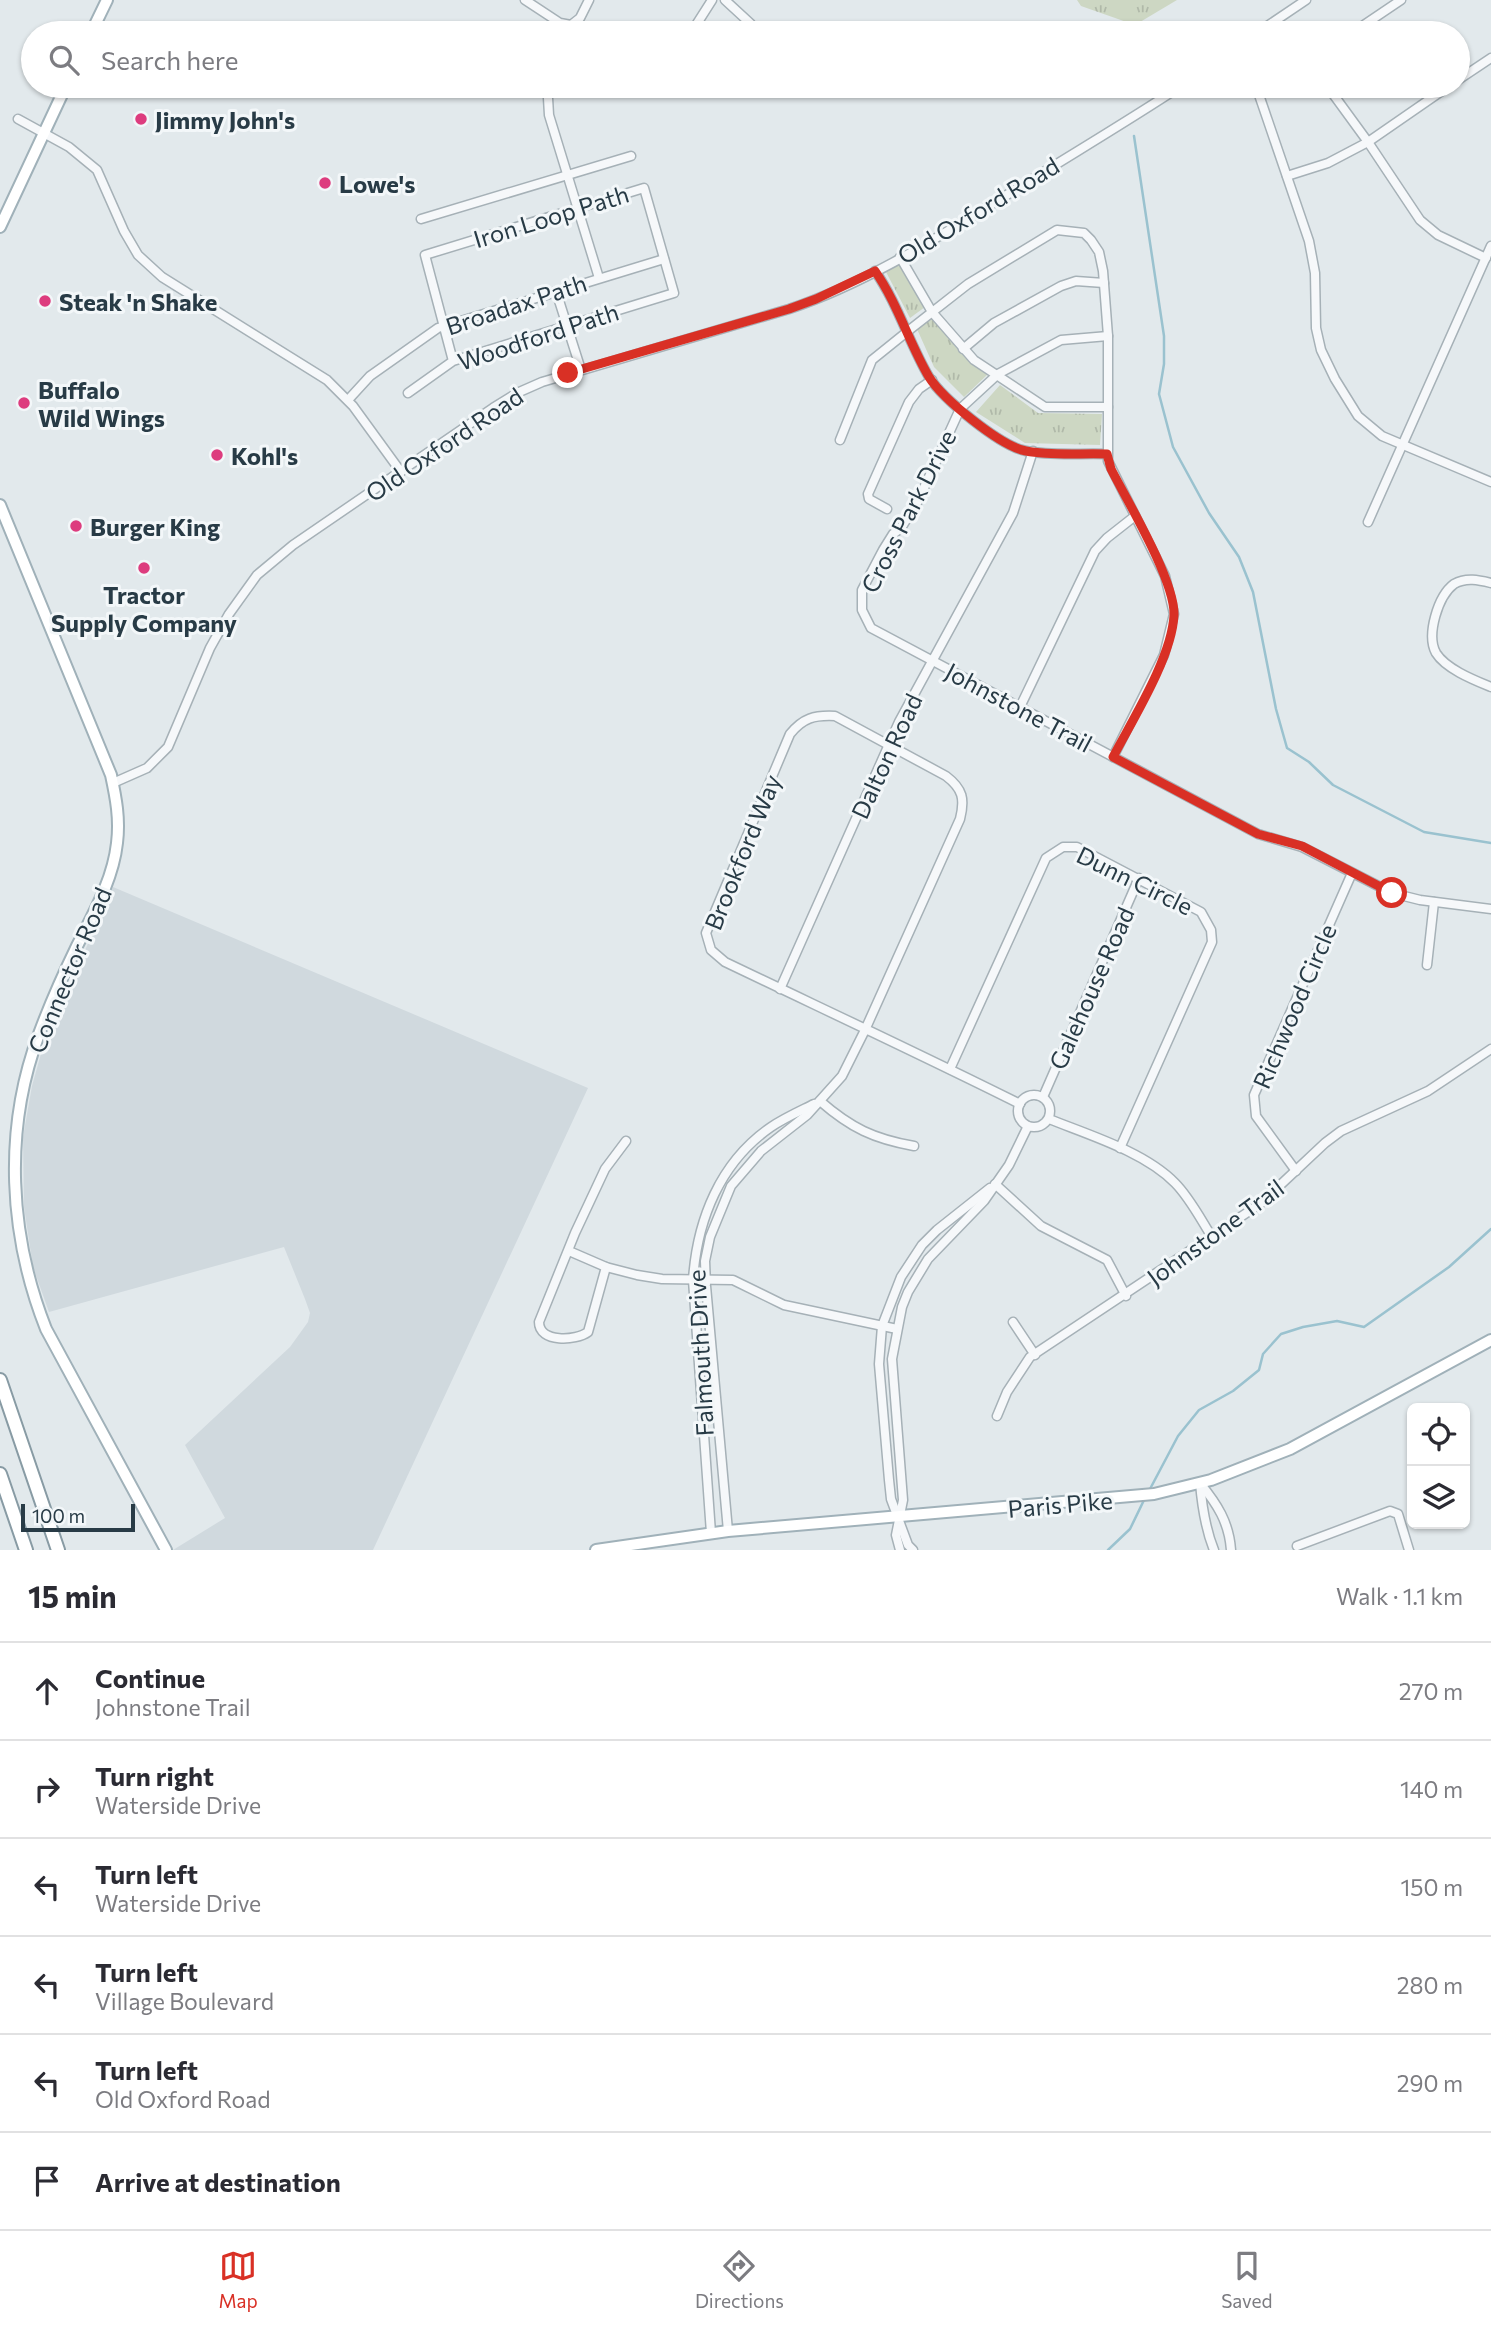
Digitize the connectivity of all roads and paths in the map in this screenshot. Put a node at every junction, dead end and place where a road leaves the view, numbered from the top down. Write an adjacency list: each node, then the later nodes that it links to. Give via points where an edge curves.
1 (107, 0): 8 (main road)
2 (525, 0): 9 (street)
3 (589, 0): 10 (street)
4 (712, 0): 11 (street)
5 (725, 0): 12 (street)
6 (1306, 0): 13 (street)
7 (1401, 0): 14 (street)
8 (97, 21)
9 (557, 21)
10 (576, 21)
11 (699, 21)
12 (748, 21)
13 (1275, 21)
14 (1370, 21)
15 (1491, 58): 16 (street)
16 (1470, 72)
17 (60, 98): 24 (main road)
18 (548, 98): 27 (street)
19 (1162, 98): 33 (street, Old Oxford Road)
20 (1260, 98): 28 (street)
21 (1336, 98): 25 (street)
22 (1432, 98): 25 (street)
23 (18, 119): 24 (street)
24 (44, 133): 31 (main road); 52 (street, via 97,170 138,255 162,277 327,380)
25 (1368, 142): 28 (street, via 1328,163); 34 (street, via 1420,220 1438,235)
26 (631, 156): 27 (street)
27 (568, 175): 29 (street); 30 (street)
28 (1287, 176): 56 (street, via 1309,241 1321,350 1358,416)
29 (578, 209): 35 (street, Iron Loop Path, via 643,188); 37 (street); 42 (street, Iron Loop Path, via 425,255)
30 (421, 219)
31 (0, 226)
32 (1491, 246): 34 (street)
33 (900, 257): 36 (street, Old Oxford Road); 41 (street)
34 (1486, 258): 56 (street)
35 (664, 259): 37 (street, Broadax Path); 40 (street, Iron Loop Path)
36 (875, 271): 44 (street); 48 (street, Old Oxford Road, via 789,309)
37 (599, 278): 39 (street, Broadax Path)
38 (1104, 283): 41 (street, via 1099,252 1091,240 1084,233 1056,230); 45 (street); 46 (street, via 1076,281 1061,286 994,323)
39 (556, 291): 42 (street, Broadax Path); 43 (street)
40 (674, 293): 43 (street, Woodford Path)
41 (932, 312): 44 (street); 46 (street)
42 (443, 326): 47 (street); 52 (street, Broadax Path, via 385,365)
43 (567, 326): 47 (street, Woodford Path); 48 (street)
44 (908, 331): 50 (street); 55 (street, via 872,360)
45 (1108, 336): 49 (street, Cross Park Drive, via 1061,340); 53 (street)
46 (963, 349): 49 (street)
47 (453, 360): 51 (street, Woodford Path)
48 (581, 370): 59 (street, Old Oxford Road, via 517,393)
49 (996, 376): 53 (street, via 1045,407); 54 (street, Cross Park Drive)
50 (932, 380): 54 (street); 62 (street, via 909,402 868,494 874,504)
51 (408, 393)
52 (348, 400): 59 (street)
53 (1108, 407): 58 (street)
54 (960, 409): 57 (street, via 1001,440); 66 (street, Cross Park Drive, via 909,517 883,550 862,590 862,610 871,628)
55 (839, 440)
56 (1402, 445): 60 (street); 64 (street)
57 (1034, 452): 58 (street); 66 (street, Dalton Road, via 1013,513)
58 (1107, 454): 63 (street)
59 (401, 472): 71 (street, Old Oxford Road, via 257,575 204,659 168,747 147,768)
60 (1491, 482)
61 (0, 505): 71 (main road, Connector Road)
62 (887, 509)
63 (1135, 516): 68 (street, via 1095,551); 70 (street, via 1165,576 1174,614 1164,656)
64 (1368, 522)
65 (1491, 583): 67 (street, via 1476,579 1454,584 1433,621 1431,635 1437,655 1448,665)
66 (933, 661): 68 (street, Johnstone Trail); 69 (street, Dalton Road)
67 (1491, 687)
68 (1020, 707): 70 (street, Johnstone Trail)
69 (889, 745): 77 (street, Dalton Road); 77 (street, Brookford Way, via 835,716 807,718 790,734 706,933 711,950 725,962); 78 (street, Falmouth Drive, via 946,776 959,786 964,802)
70 (1113, 757): 72 (street, Johnstone Trail, via 1258,834 1302,846)
71 (113, 783): 114 (main road, Connector Road, via 118,824 113,864 39,1034 23,1092 16,1137 16,1206 26,1268 46,1329)
72 (1352, 873): 74 (street, Johnstone Trail, via 1392,893); 89 (street, Richwood Circle, via 1254,1096 1256,1115)
73 (1139, 878): 80 (street, Dunn Circle, via 1077,847 1063,847 1046,858); 81 (street, Galehouse Road); 88 (street, Dunn Circle, via 1201,912 1212,942)
74 (1434, 902): 75 (street, Johnstone Trail); 76 (street)
75 (1491, 909)
76 (1427, 965)
77 (780, 989): 78 (street, Brookford Way)
78 (865, 1030): 80 (street, Brookford Way); 82 (street, Falmouth Drive, via 842,1076)
79 (1491, 1049): 89 (street, Johnstone Trail, via 1428,1091 1341,1131)
80 (950, 1069): 83 (street, Brookford Way)
81 (1044, 1097): 83 (street, via 1026,1097); 84 (street, via 1051,1107)
82 (820, 1101): 87 (street, via 835,1115 883,1140); 96 (street, Falmouth Drive, via 761,1150 731,1186 710,1237); 97 (street, Falmouth Drive, via 772,1127 733,1164 702,1223)
83 (1020, 1104): 85 (street, via 1018,1115)
84 (1049, 1119): 85 (street, via 1036,1128); 88 (street)
85 (1028, 1126): 90 (street)
86 (626, 1140): 93 (street, via 605,1169)
87 (914, 1146)
88 (1120, 1148): 91 (street, via 1176,1184)
89 (1296, 1171): 91 (street, Johnstone Trail, via 1260,1204)
90 (995, 1184): 92 (street); 94 (street); 98 (street, via 1041,1226 1107,1260)
91 (1212, 1237): 98 (street, Johnstone Trail)
92 (922, 1245): 94 (street); 100 (street, via 901,1277)
93 (569, 1251): 95 (street); 95 (street, via 539,1322 546,1335 575,1338 588,1332)
94 (932, 1254): 101 (street, via 908,1292)
95 (607, 1267): 97 (street)
96 (706, 1279): 97 (street); 100 (street, via 733,1280 784,1305); 109 (street, Falmouth Drive)
97 (693, 1280): 110 (street, Falmouth Drive)
98 (1126, 1296): 103 (street, Johnstone Trail)
99 (1013, 1322): 103 (street)
100 (882, 1326): 101 (street); 108 (street, via 879,1364 891,1499)
101 (897, 1329): 108 (street, via 892,1359 903,1500)
102 (1491, 1339): 107 (main road, Paris Pike, via 1290,1449)
103 (1035, 1355): 105 (street, Johnstone Trail, via 1007,1392)
104 (0, 1380): 113 (highway)
105 (997, 1416)
106 (0, 1474): 112 (highway)
107 (1200, 1483): 108 (main road, Paris Pike, via 1138,1496); 118 (street); 119 (street, via 1219,1506)
108 (898, 1517): 109 (main road, Paris Pike); 116 (street); 117 (street)
109 (728, 1531): 110 (main road, Paris Pike)
110 (711, 1534): 115 (main road, Paris Pike)
111 (1297, 1546): 120 (street, via 1390,1511 1398,1514)
112 (26, 1550)
113 (58, 1550)
114 (166, 1550)
115 (596, 1550)
116 (900, 1550)
117 (913, 1550)
118 (1214, 1550)
119 (1231, 1550)
120 (1409, 1550)

